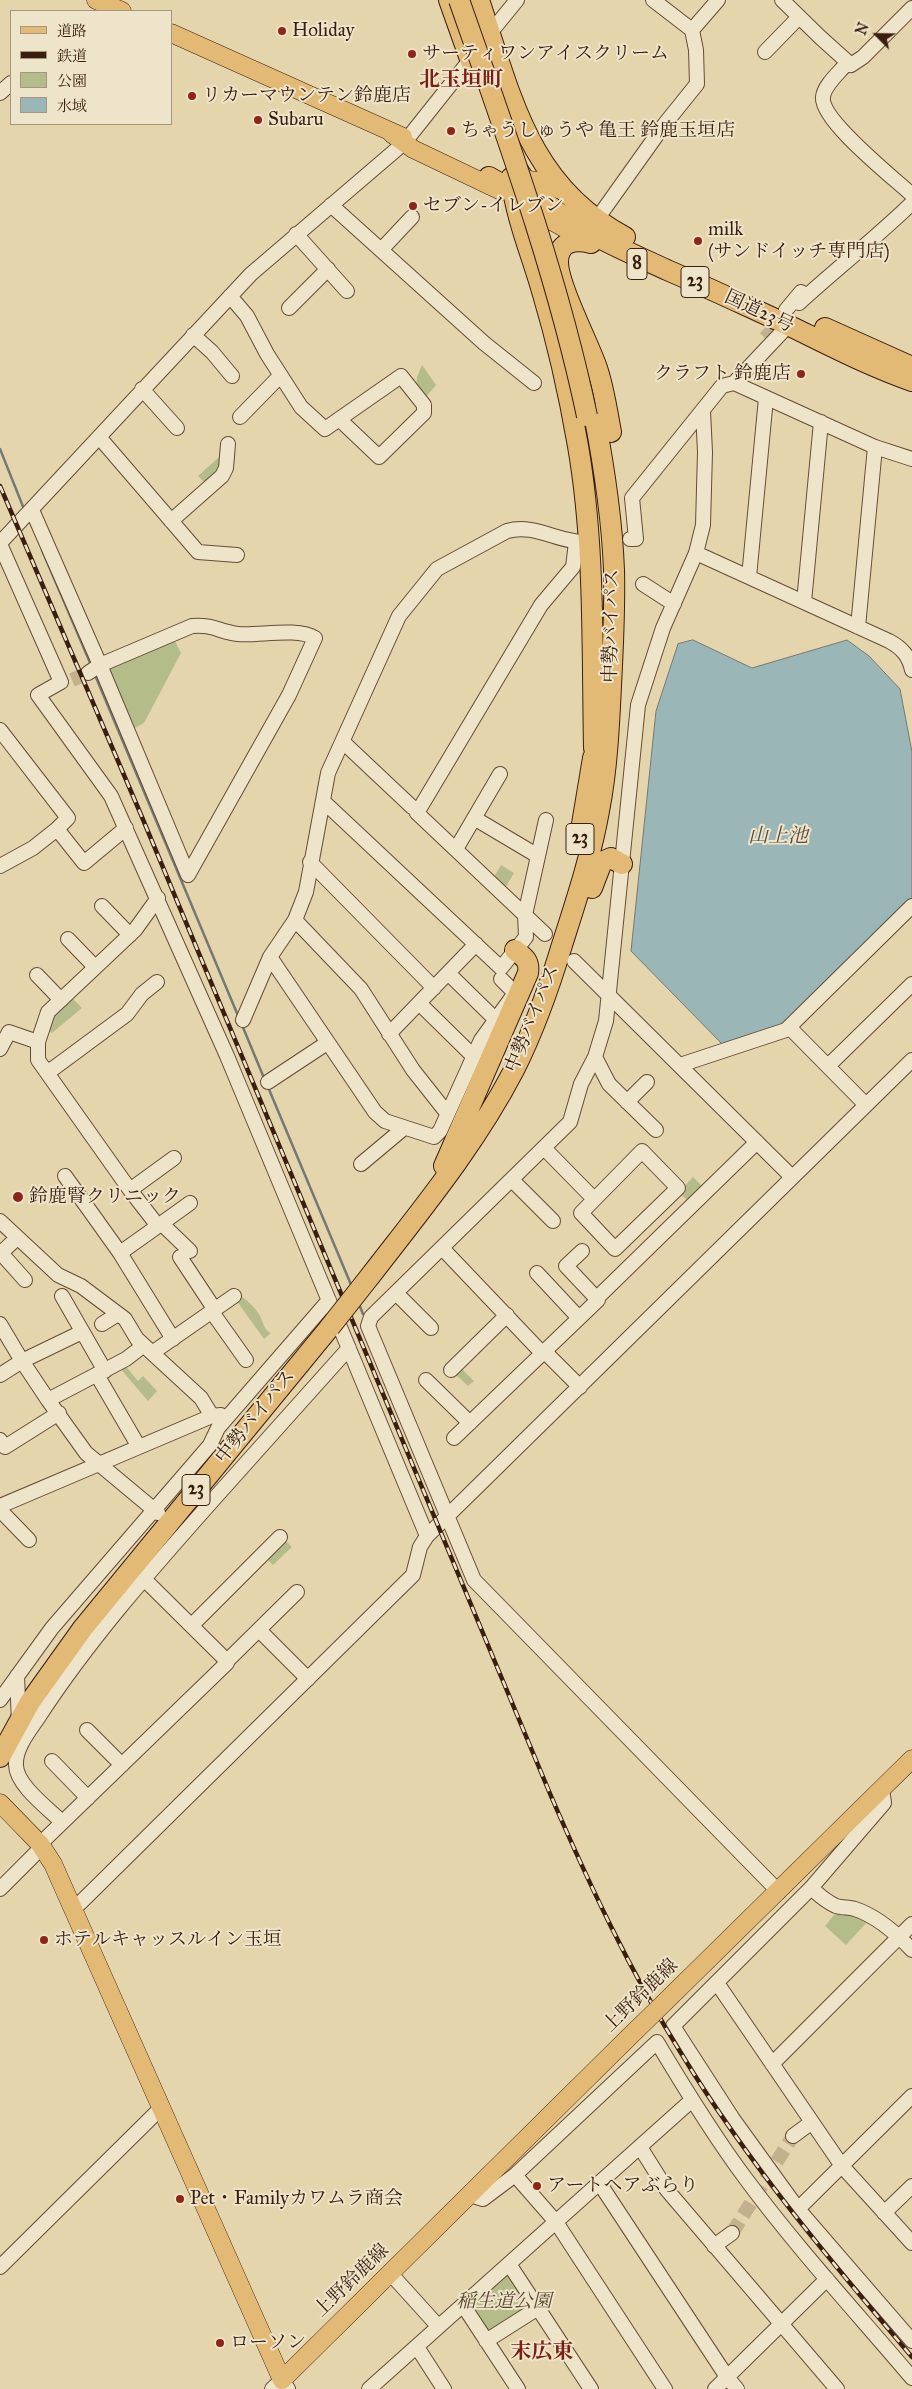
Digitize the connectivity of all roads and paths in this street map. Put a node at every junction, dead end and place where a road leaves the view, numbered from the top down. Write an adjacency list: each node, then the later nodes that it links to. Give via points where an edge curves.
1 (449, 0): 17 (highway, 国道23号 / 23)
2 (459, 0): 53 (highway, 中勢バイパス / 23, bridge, via 550,269)
3 (466, 0): 53 (highway, 中勢バイパス / 23, via 544,229 579,347)
4 (479, 0): 15 (highway, 国道23号 / 23)
5 (517, 0): 15 (street)
6 (653, 0): 13 (street)
7 (718, 0): 13 (street)
8 (782, 0): 12 (street)
9 (99, 5): 11 (main road)
10 (912, 8): 18 (street, via 862,57 851,65)
11 (118, 10)
12 (799, 16): 16 (street); 18 (street)
13 (692, 30): 30 (street, via 697,84 659,131)
14 (172, 33): 21 (main road)
15 (490, 33): 17 (street); 24 (highway, 国道23号 / 23, via 518,117 537,155)
16 (765, 52)
17 (470, 60): 21 (street); 23 (highway, 国道23号 / 23)
18 (847, 63): 25 (street, via 825,90 822,98 826,110 841,130)
19 (10, 84): 20 (street)
20 (0, 93)
21 (401, 138): 22 (main road); 23 (main road); 27 (street)
22 (489, 178): 23 (highway)
23 (515, 187): 24 (main road, via 548,183); 28 (highway); 44 (highway, 国道23号 / 23, via 592,233); 77 (highway, via 552,328 578,446 590,561)
24 (563, 191): 30 (highway, 国道23号 / 23)
25 (912, 195)
26 (912, 203): 38 (street, via 886,229 840,265 823,272 793,299)
27 (331, 205): 31 (street); 33 (street)
28 (537, 214): 32 (main road, 8); 34 (highway, via 547,229)
29 (412, 217): 33 (street)
30 (597, 219): 38 (highway, 国道23号 / 23, via 625,237)
31 (296, 234): 35 (street); 37 (street)
32 (591, 243): 34 (highway, via 566,243); 40 (main road, 8)
33 (381, 250): 48 (street, via 484,343)
34 (558, 262): 77 (highway, via 597,368 619,476 625,556 625,639 621,686)
35 (328, 269): 36 (street); 39 (street)
36 (347, 291)
37 (230, 296): 41 (street); 46 (street, via 247,316)
38 (793, 306): 43 (highway, 国道23号 / 23)
39 (289, 308)
40 (784, 331): 44 (main road, 8); 49 (street)
41 (193, 335): 45 (street); 50 (street)
42 (765, 338): 49 (street)
43 (912, 367)
44 (878, 369): 47 (highway, 国道23号 / 23)
45 (232, 376)
46 (280, 376): 54 (street); 55 (street, via 301,407 325,429)
47 (912, 381)
48 (534, 383)
49 (728, 385): 51 (street); 52 (street)
50 (142, 389): 57 (street); 58 (street)
51 (766, 398): 56 (street); 68 (street)
52 (703, 411): 64 (street, via 632,498 636,539); 66 (street, via 705,500)
53 (591, 415): 77 (highway, 中勢バイパス / 23, via 601,537)
54 (240, 417)
55 (339, 419): 55 (street, via 401,376 424,405 424,413 379,457)
56 (821, 422): 60 (street); 70 (street)
57 (177, 428)
58 (99, 437): 62 (street); 63 (street)
59 (228, 444): 63 (street, via 222,476)
60 (875, 446): 61 (street); 72 (street)
61 (912, 459)
62 (29, 513): 65 (street); 74 (street)
63 (171, 521): 67 (street, via 198,552)
64 (630, 539)
65 (0, 544): 84 (street, via 67,681 38,695 111,796)
66 (696, 553): 68 (street); 71 (street)
67 (237, 555)
68 (749, 577): 70 (street)
69 (643, 584): 71 (street)
70 (804, 602): 72 (street)
71 (674, 604): 88 (street, via 638,705)
72 (858, 627): 73 (street, via 901,648)
73 (911, 661)
74 (94, 669): 74 (street, via 192,626 207,625 248,635 304,634 315,638 289,694 188,875)
75 (0, 730): 83 (street, via 68,818)
76 (343, 742): 79 (street, via 328,774); 80 (street); 80 (street, via 395,624 437,569 515,529 581,542 573,567 542,605)
77 (601, 744): 119 (highway, 中勢バイパス / 23, via 599,810 577,898 543,1004); 140 (highway, 中勢バイパス / 23, via 580,840 534,993 504,1067 475,1124)
78 (500, 774): 81 (street)
79 (323, 801): 87 (street); 98 (street)
80 (419, 810): 85 (street, via 417,813)
81 (474, 818): 85 (street); 86 (street)
82 (546, 820): 86 (street)
83 (57, 828): 84 (street, via 84,863); 89 (street, via 33,848)
84 (126, 828): 90 (street)
85 (456, 849): 93 (street)
86 (538, 856): 93 (street)
87 (310, 862): 94 (street, via 306,892); 108 (street)
88 (622, 864): 109 (street); 119 (highway, via 611,858 602,862 565,971)
89 (0, 866)
90 (158, 898): 96 (street); 158 (street)
91 (102, 906): 96 (street)
92 (912, 906): 114 (street)
93 (525, 914): 95 (street); 99 (street, via 526,938)
94 (295, 920): 100 (street); 115 (street, via 361,989)
95 (545, 934)
96 (130, 935): 102 (street)
97 (68, 939): 102 (street)
98 (476, 944): 99 (street, via 501,968); 103 (street)
99 (515, 950): 140 (highway, via 526,959 528,972)
100 (270, 957): 112 (street); 117 (street)
101 (574, 961): 109 (street)
102 (95, 967): 110 (street)
103 (448, 973): 108 (street); 113 (street)
104 (37, 975): 110 (street)
105 (501, 979): 113 (street, via 516,993)
106 (157, 982): 125 (street, via 142,994 127,1014)
107 (912, 984): 124 (street)
108 (434, 988): 111 (street)
109 (609, 995): 121 (street, via 606,1021); 123 (street)
110 (61, 1000): 116 (street, via 48,1012)
111 (419, 1003): 115 (street); 120 (street)
112 (243, 1020)
113 (496, 1020): 120 (street)
114 (789, 1027): 123 (street); 124 (street)
115 (389, 1034): 130 (street, via 412,1070)
116 (38, 1042): 118 (street, via 9,1032); 125 (street, via 38,1060)
117 (327, 1043): 126 (street); 131 (street, via 375,1112 386,1121)
118 (0, 1049)
119 (521, 1054): 147 (highway, 中勢バイパス / 23, via 481,1127)
120 (473, 1056): 130 (street)
121 (595, 1056): 128 (street, via 609,1084); 134 (street, via 581,1084 570,1122)
122 (912, 1060): 129 (street)
123 (680, 1065): 133 (street)
124 (828, 1066): 129 (street)
125 (46, 1071): 141 (street)
126 (268, 1082)
127 (647, 1082): 128 (street)
128 (627, 1102): 132 (street)
129 (866, 1105): 138 (street)
130 (447, 1113): 131 (street, via 434,1137)
131 (404, 1128): 136 (street)
132 (656, 1130)
133 (757, 1142): 138 (street); 157 (street)
134 (544, 1148): 139 (street); 142 (street)
135 (174, 1158): 141 (street)
136 (361, 1164)
137 (65, 1176): 151 (street)
138 (792, 1177): 177 (street)
139 (512, 1180): 145 (street); 149 (street)
140 (435, 1186): 147 (highway, 中勢バイパス / 23)
141 (130, 1190): 146 (street)
142 (594, 1199): 142 (street, via 642,1151 678,1188 615,1249 580,1213)
143 (190, 1203): 146 (street)
144 (0, 1221): 148 (street)
145 (553, 1221)
146 (160, 1225): 151 (street); 159 (street, via 185,1254)
147 (409, 1226): 202 (highway, 中勢バイパス / 23, bridge, via 83,1628)
148 (18, 1238): 153 (street, via 1,1253); 160 (street, via 58,1275 81,1286)
149 (442, 1248): 154 (street); 161 (street)
150 (582, 1251): 157 (street, via 566,1266)
151 (120, 1253): 167 (street)
152 (537, 1273): 162 (street)
153 (25, 1280)
154 (396, 1293): 165 (street); 190 (street, via 371,1317 368,1326)
155 (62, 1296): 166 (street)
156 (234, 1296): 159 (street)
157 (597, 1298): 162 (street)
158 (329, 1300): 168 (street); 181 (street)
159 (213, 1311): 167 (street); 171 (street)
160 (118, 1314): 164 (street); 169 (street)
161 (507, 1315): 170 (street); 173 (street)
162 (579, 1318): 170 (street)
163 (0, 1324): 172 (street)
164 (102, 1324)
165 (431, 1328)
166 (82, 1332): 172 (street); 174 (street)
167 (173, 1339): 169 (street)
168 (349, 1348): 191 (street); 194 (street)
169 (148, 1350): 174 (street); 180 (street, via 201,1398)
170 (544, 1352): 177 (street); 182 (street)
171 (246, 1360)
172 (22, 1361): 175 (street); 178 (street)
173 (451, 1370)
174 (101, 1373): 178 (street); 185 (street)
175 (0, 1375)
176 (426, 1380): 182 (street)
177 (580, 1387): 190 (street)
178 (48, 1400): 179 (street)
179 (59, 1413): 184 (street, via 5,1447); 186 (street, via 86,1453)
180 (212, 1416): 181 (street, via 225,1414); 185 (street)
181 (228, 1417): 189 (street, via 210,1445)
182 (470, 1423): 183 (street)
183 (454, 1438)
184 (0, 1440)
185 (139, 1447): 186 (street)
186 (99, 1465): 187 (street); 189 (street)
187 (0, 1506)
188 (0, 1510): 193 (street)
189 (156, 1511): 199 (street, via 52,1628)
190 (446, 1518): 191 (street); 215 (street, via 474,1580)
191 (427, 1536): 200 (street, via 420,1547 412,1575)
192 (280, 1537): 196 (street)
193 (29, 1540)
194 (143, 1578): 196 (street); 211 (street, via 57,1689 17,1754 15,1764 23,1784)
195 (297, 1592): 197 (street)
196 (192, 1625): 198 (street)
197 (259, 1630): 198 (street); 200 (street)
198 (227, 1661): 206 (street)
199 (17, 1676): 201 (street); 202 (street)
200 (308, 1679): 216 (street)
201 (0, 1700)
202 (19, 1722): 204 (highway, 中勢バイパス / 23)
203 (87, 1730): 206 (street)
204 (0, 1757)
205 (52, 1761): 209 (street)
206 (122, 1765): 209 (street)
207 (909, 1767): 208 (main road, 上野鈴鹿線)
208 (882, 1789): 213 (street, via 884,1803); 215 (main road, 上野鈴鹿線)
209 (88, 1798): 211 (street)
210 (0, 1803): 212 (main road, 上野鈴鹿線)
211 (62, 1822): 212 (street)
212 (41, 1846): 214 (street); 216 (main road, 上野鈴鹿線, via 53,1864)
213 (811, 1888): 218 (street, via 826,1901 872,1918); 220 (street)
214 (0, 1889)
215 (779, 1892): 232 (main road, 上野鈴鹿線, bridge)
216 (73, 1910): 224 (main road, 上野鈴鹿線)
217 (912, 1924): 218 (street)
218 (899, 1937): 219 (street); 221 (street)
219 (912, 1950)
220 (717, 1983): 221 (street); 233 (street, via 673,2026 733,2120)
221 (772, 2064): 225 (street)
222 (912, 2096): 228 (street)
223 (692, 2100): 227 (street); 229 (street, via 657,2042); 242 (street, via 752,2187)
224 (161, 2108): 240 (street); 252 (main road, 上野鈴鹿線)
225 (812, 2122): 226 (street); 228 (street)
226 (793, 2136)
227 (640, 2147): 230 (street); 238 (street, via 667,2190)
228 (842, 2166): 233 (street); 234 (street)
229 (515, 2175): 232 (street, via 483,2199); 235 (street)
230 (600, 2184): 235 (street); 250 (street)
231 (912, 2186): 234 (street)
232 (470, 2195): 241 (main road, 上野鈴鹿線)
233 (798, 2209): 248 (street)
234 (884, 2213): 237 (street)
235 (556, 2222): 239 (street); 257 (street)
236 (732, 2233): 238 (street)
237 (912, 2243)
238 (714, 2246): 245 (street)
239 (509, 2264): 243 (street); 244 (street)
240 (0, 2267)
241 (390, 2274): 246 (street); 252 (main road, 上野鈴鹿線)
242 (828, 2279): 245 (street); 251 (street)
243 (463, 2305): 246 (street); 247 (street)
244 (538, 2308): 247 (street); 256 (street)
245 (781, 2325): 250 (street); 260 (street)
246 (438, 2326): 249 (street)
247 (486, 2341): 255 (street)
248 (912, 2341)
249 (416, 2347): 253 (street); 254 (street)
250 (727, 2377): 258 (street); 259 (street)
251 (912, 2378)
252 (281, 2386)
253 (369, 2389)
254 (444, 2389)
255 (518, 2389)
256 (591, 2389)
257 (665, 2389)
258 (714, 2389)
259 (737, 2389)
260 (837, 2389)

